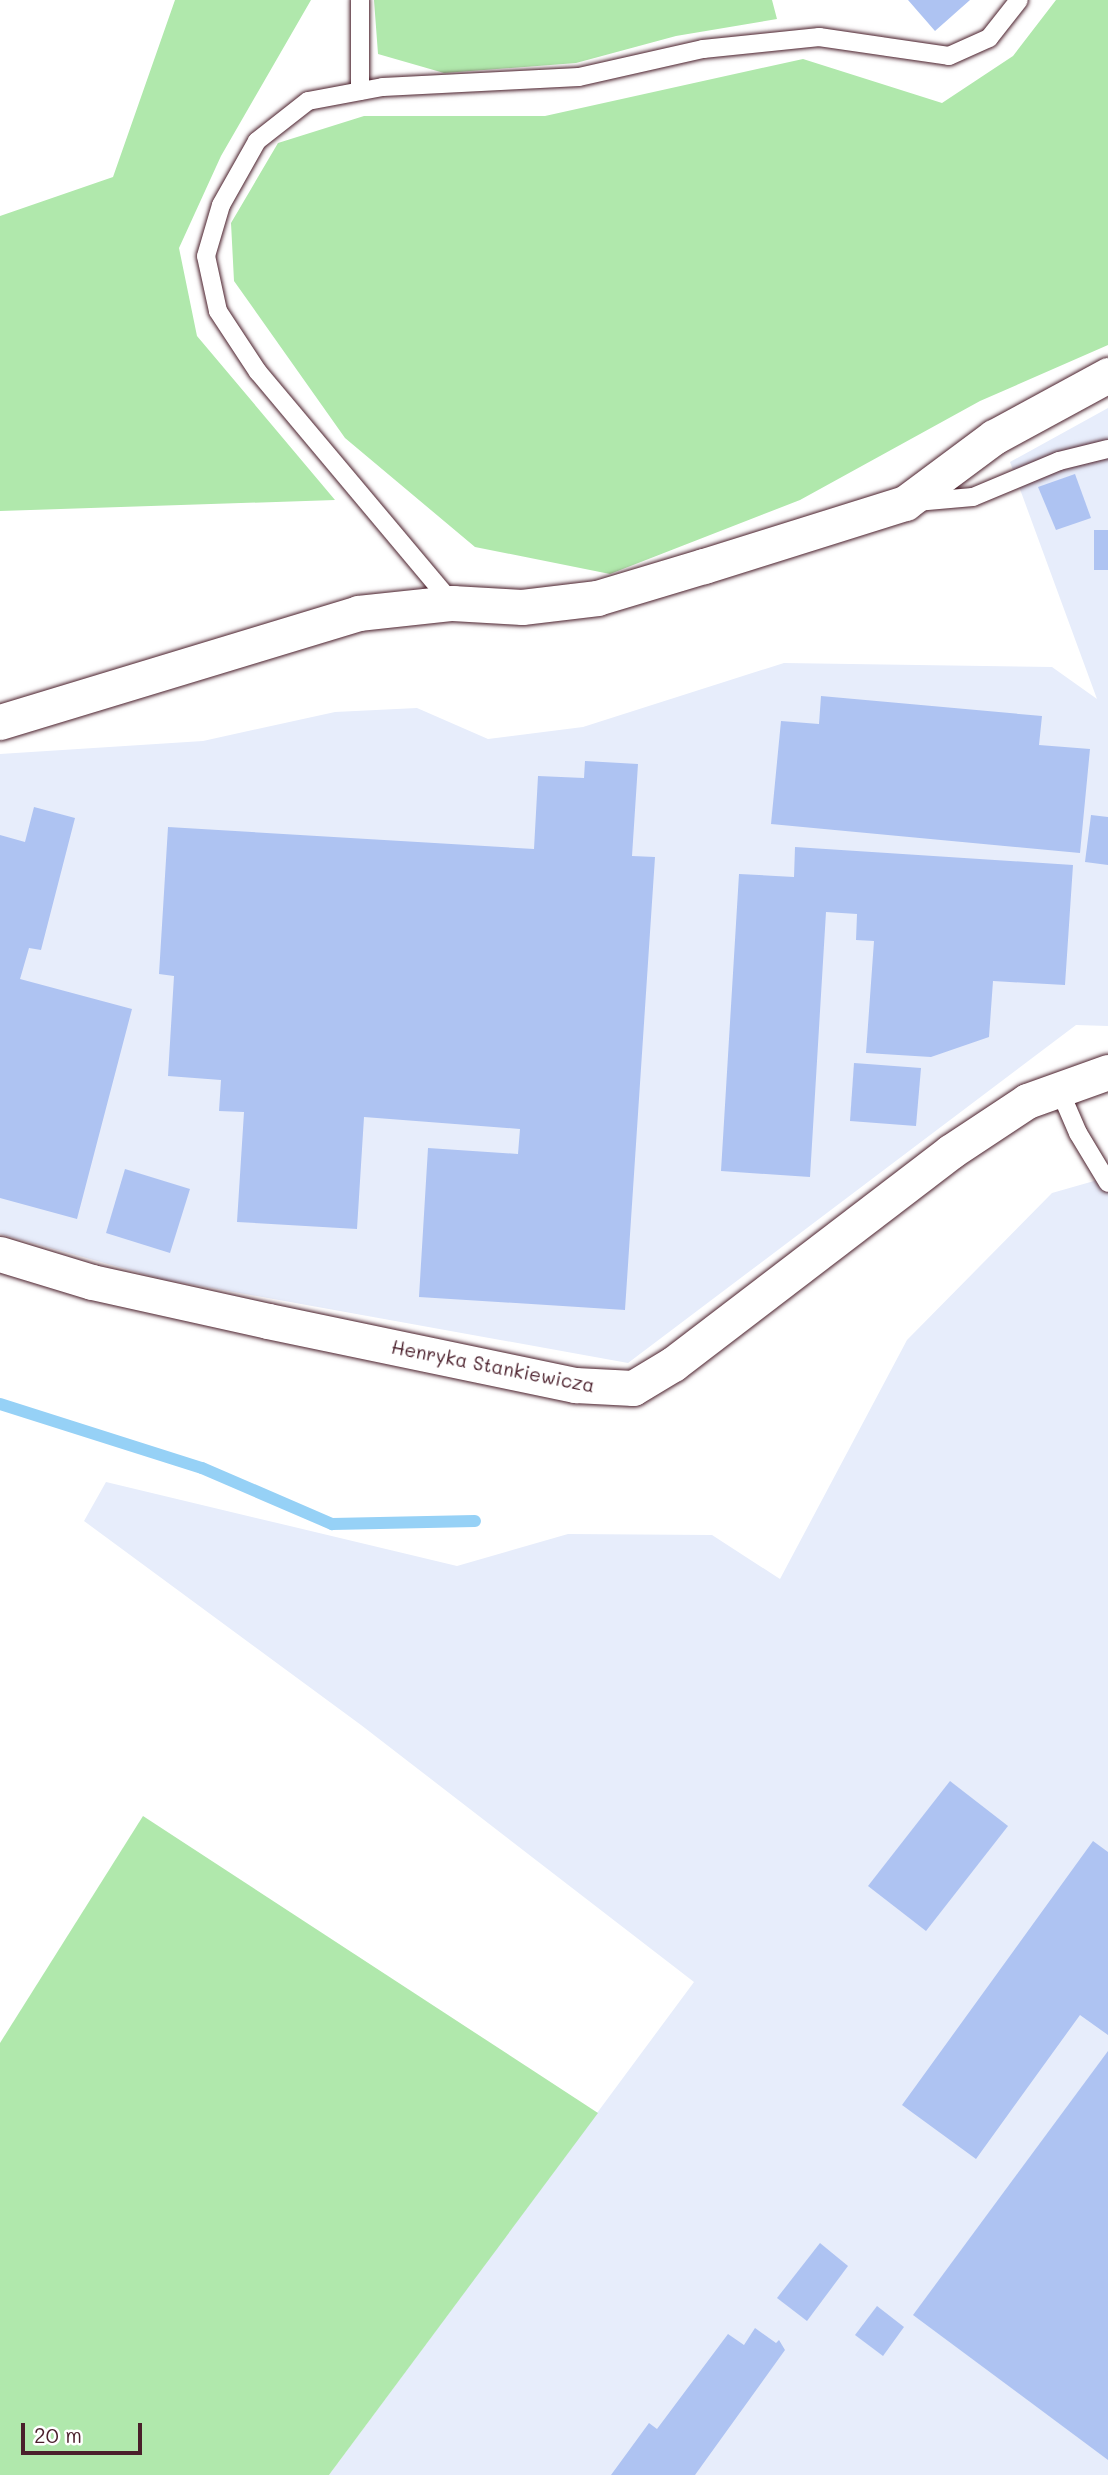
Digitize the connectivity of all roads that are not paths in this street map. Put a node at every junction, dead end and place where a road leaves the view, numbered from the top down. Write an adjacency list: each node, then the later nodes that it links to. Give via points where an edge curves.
1 (360, 0): 3 (lane)
2 (1019, 0): 3 (lane, via 989,38 949,56 819,37 703,49 579,78)
3 (360, 91): 7 (lane, via 308,102 257,141 221,205 206,256 218,311 258,372)
4 (1108, 374): 6 (street, via 994,437)
5 (1108, 449): 6 (lane, via 1059,461 973,497)
6 (905, 503): 7 (street, via 597,598 522,607)
7 (452, 603): 8 (street, via 358,613 114,691)
8 (0, 722)
9 (1108, 1072): 10 (street, Henryka Stankiewicza)
10 (1059, 1088): 11 (lane, via 1078,1133); 12 (street, Henryka Stankiewicza, via 1027,1101 950,1152 673,1364 633,1388 575,1385 268,1321 92,1282)
11 (1108, 1183)
12 (0, 1254)

